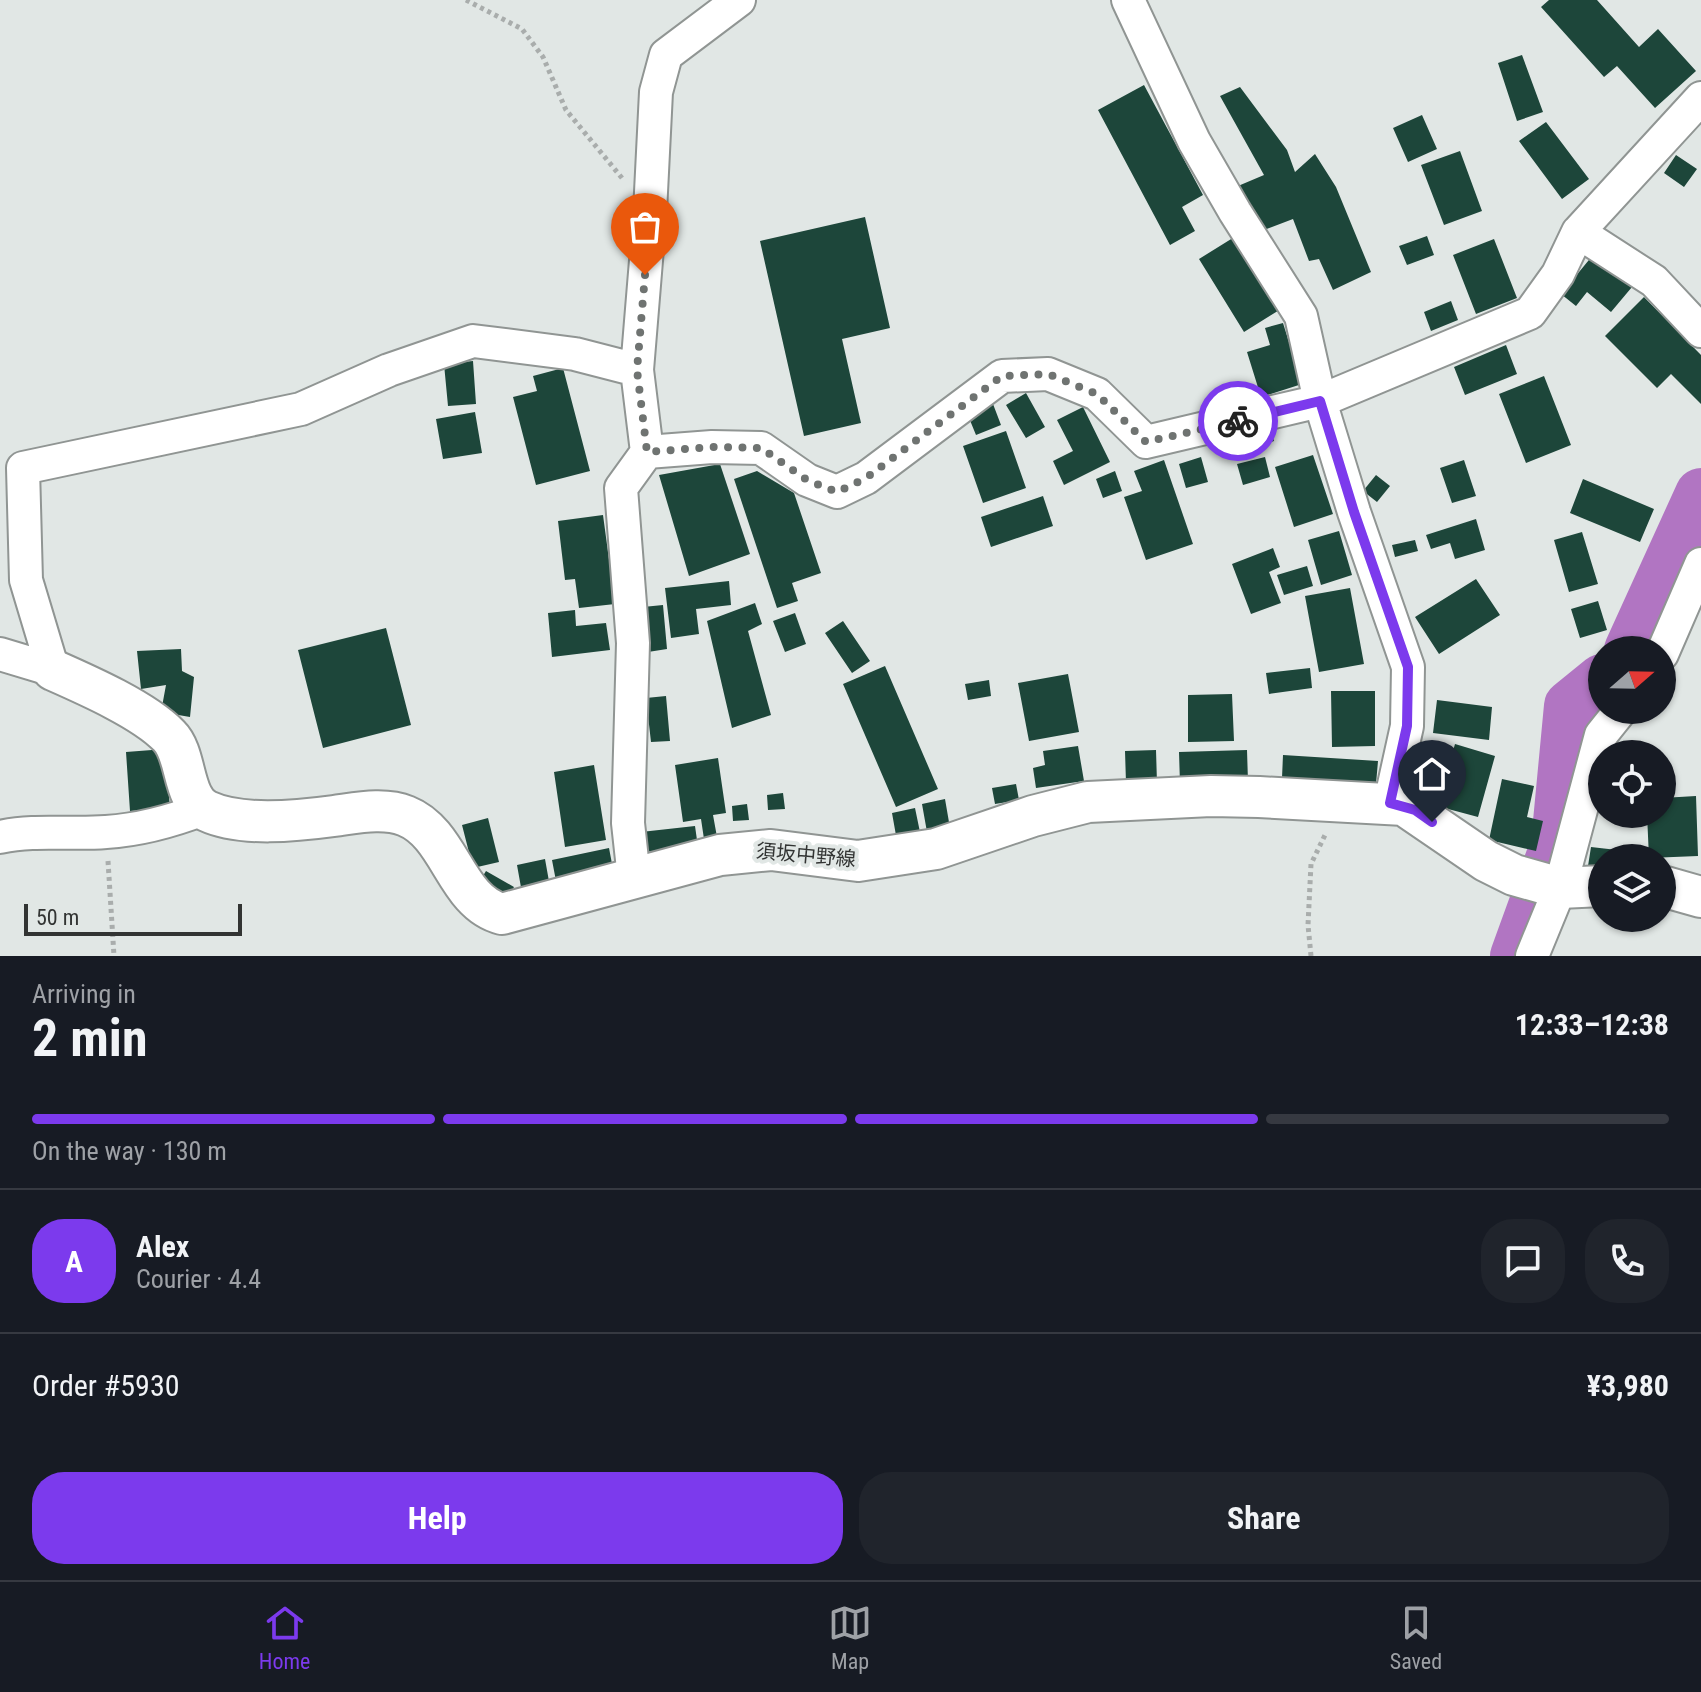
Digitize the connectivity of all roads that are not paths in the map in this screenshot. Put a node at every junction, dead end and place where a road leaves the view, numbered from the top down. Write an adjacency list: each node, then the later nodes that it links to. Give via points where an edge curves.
1 (739, 0): 6 (street, via 666,55 656,92)
2 (1128, 0): 7 (street, via 1194,141 1301,316)
3 (1701, 98): 4 (street)
4 (1578, 232): 5 (street, via 1654,281); 7 (street, via 1558,274 1530,313)
5 (1701, 331)
6 (637, 370): 8 (street); 12 (street, via 575,354 473,341 301,409 23,468 26,580)
7 (1320, 401): 8 (street, via 1146,442 1097,394 1048,374 1002,376 866,478 837,492 807,480 761,448); 14 (street, via 1408,667 1407,726)
8 (647, 452): 17 (street, via 621,488 633,643 628,823)
9 (1701, 564): 10 (street)
10 (1670, 636)
11 (0, 654): 12 (street)
12 (53, 670): 15 (main road, via 166,733)
13 (1610, 724): 18 (street, via 1601,735)
14 (1390, 803): 17 (main road, 須坂中野線, via 1211,796 1088,802 936,849 886,858 837,860 750,850); 18 (main road, 須坂中野線, via 1415,810 1486,861)
15 (203, 809): 16 (street, via 145,827); 17 (main road, 須坂中野線, via 271,821 371,811 408,816 440,848 473,896 488,911 502,914)
16 (0, 837)
17 (634, 878)
18 (1549, 886): 19 (main road, 須坂中野線); 22 (street)
19 (1588, 886)
20 (1676, 890): 21 (main road)
21 (1701, 897)
22 (1532, 956)

